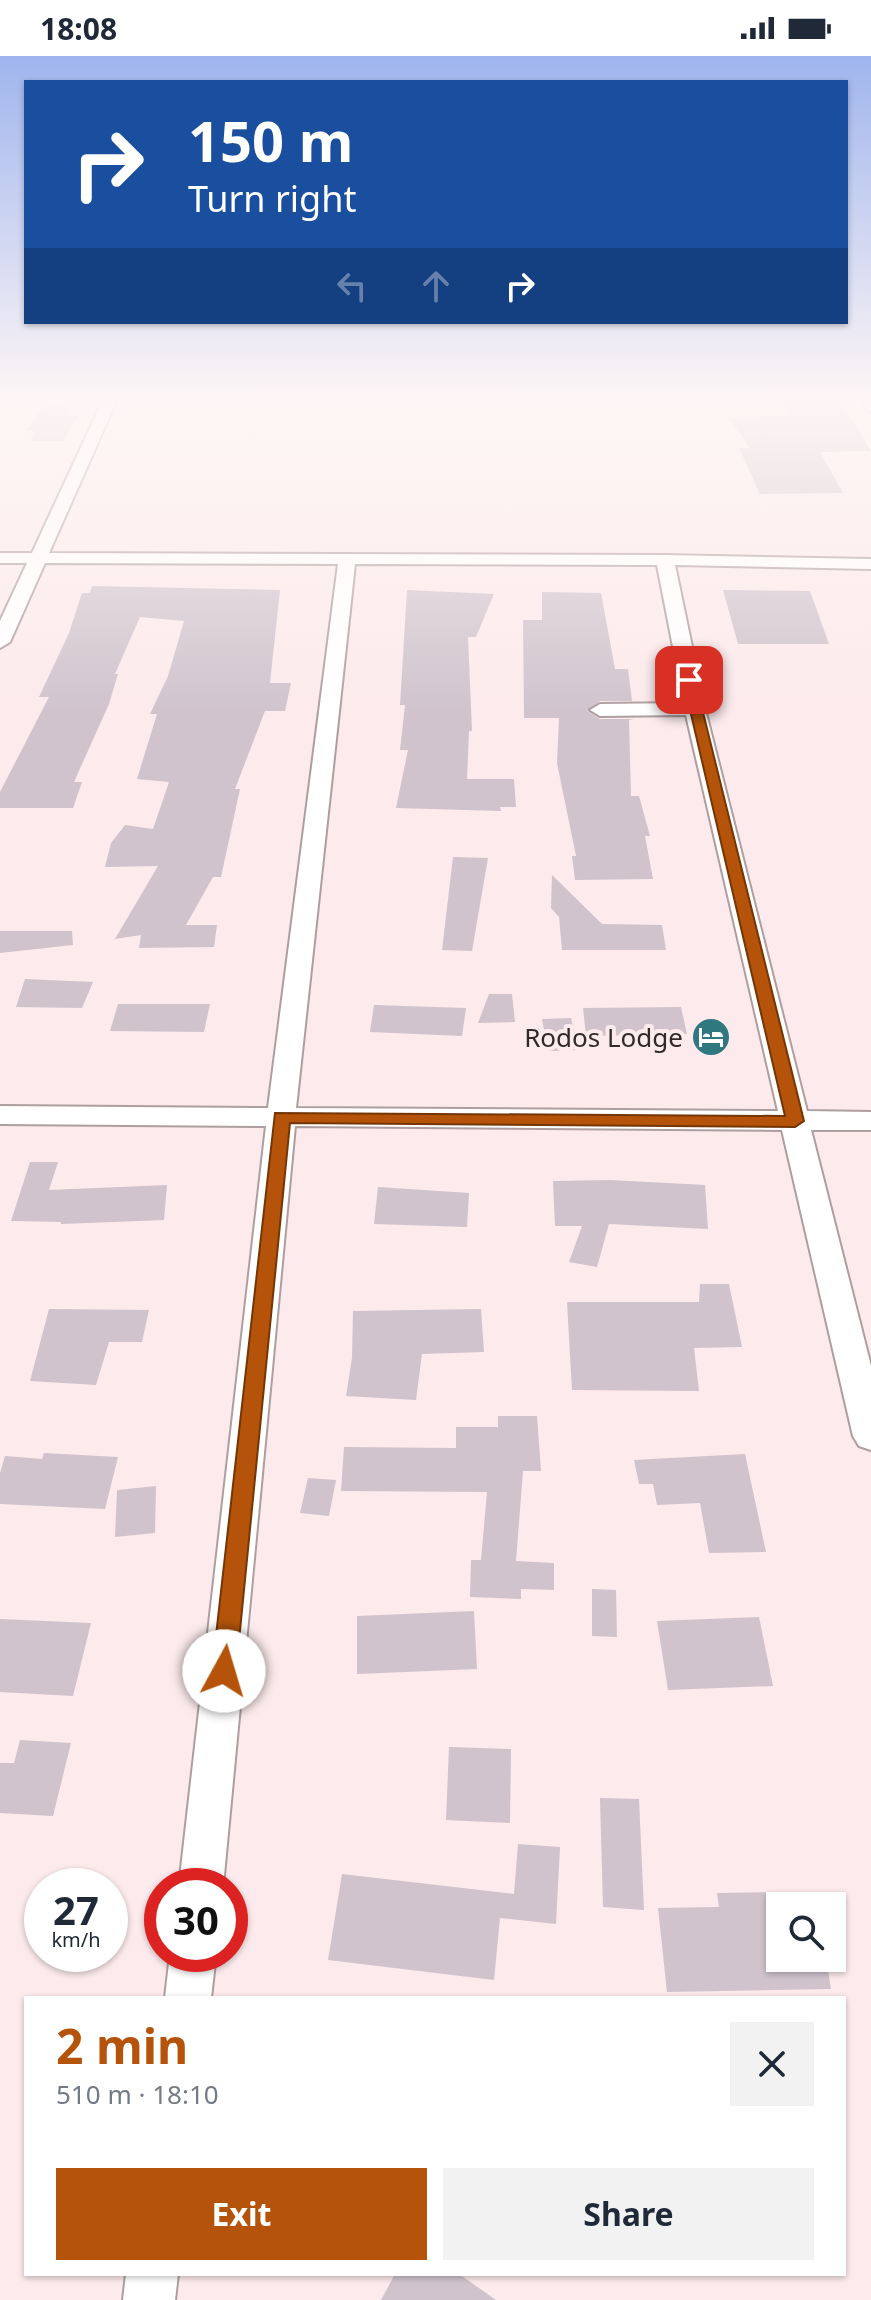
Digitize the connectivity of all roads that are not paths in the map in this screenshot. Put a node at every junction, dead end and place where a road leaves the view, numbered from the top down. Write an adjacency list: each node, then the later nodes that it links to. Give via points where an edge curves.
1 (63, 507): 2 (street)
2 (41, 557): 3 (street); 4 (street); 7 (street)
3 (0, 558)
4 (347, 559): 5 (street); 11 (street)
5 (665, 560): 6 (street); 8 (street)
6 (871, 564)
7 (0, 642)
8 (695, 709): 9 (street); 12 (street)
9 (600, 710)
10 (0, 1115): 11 (street)
11 (281, 1117): 12 (street); 15 (street)
12 (795, 1121): 13 (street); 14 (street)
13 (871, 1121)
14 (871, 1436)
15 (203, 1868)
16 (191, 1972): 17 (street)
17 (188, 1996)
18 (152, 2276): 19 (street)
19 (149, 2300)

